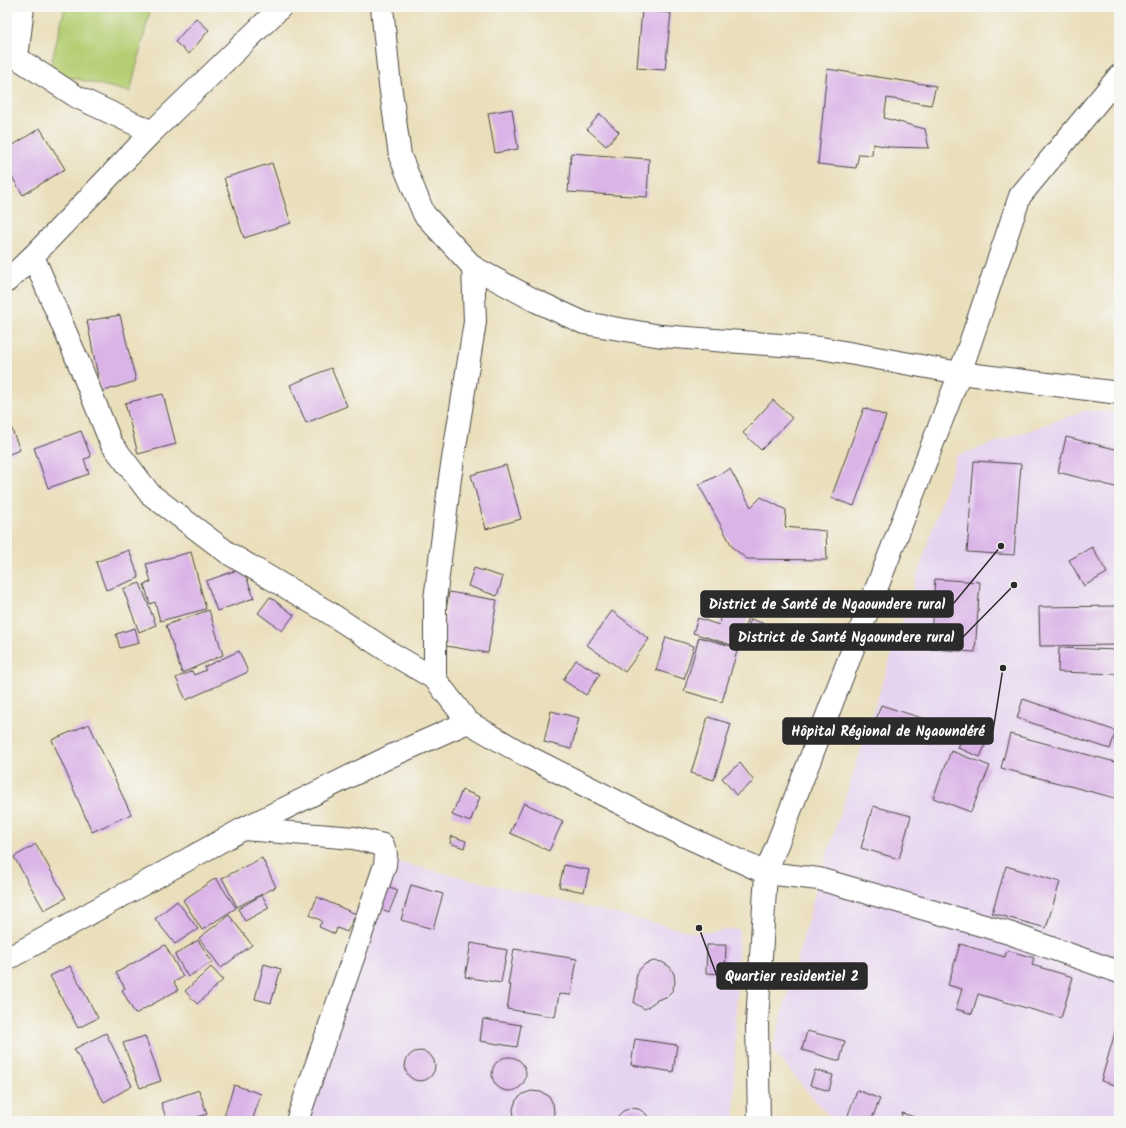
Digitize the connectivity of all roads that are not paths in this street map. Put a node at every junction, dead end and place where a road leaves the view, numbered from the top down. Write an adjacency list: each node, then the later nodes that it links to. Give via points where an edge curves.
1 (23, 7): 4 (street)
2 (281, 7): 6 (street)
3 (382, 7): 8 (street, via 400,156 424,214)
4 (12, 56): 6 (street, via 77,97)
5 (1119, 76): 10 (street, via 1020,196)
6 (152, 132): 7 (street)
7 (33, 256): 9 (street); 12 (street, via 111,443 150,494 228,553)
8 (473, 267): 10 (street, via 584,323 661,336 821,348); 12 (street, via 476,322 450,478 435,600)
9 (7, 281)
10 (960, 373): 11 (street); 15 (street)
11 (1119, 393)
12 (435, 679): 13 (street)
13 (468, 722): 14 (street, via 391,756); 15 (street, via 521,753 676,832)
14 (243, 829): 16 (street); 18 (street, via 354,838 383,845 386,854 385,865)
15 (766, 873): 17 (street, via 819,880 994,928); 19 (street, via 757,1023)
16 (7, 959)
17 (1119, 972)
18 (297, 1121)
19 (759, 1121)

